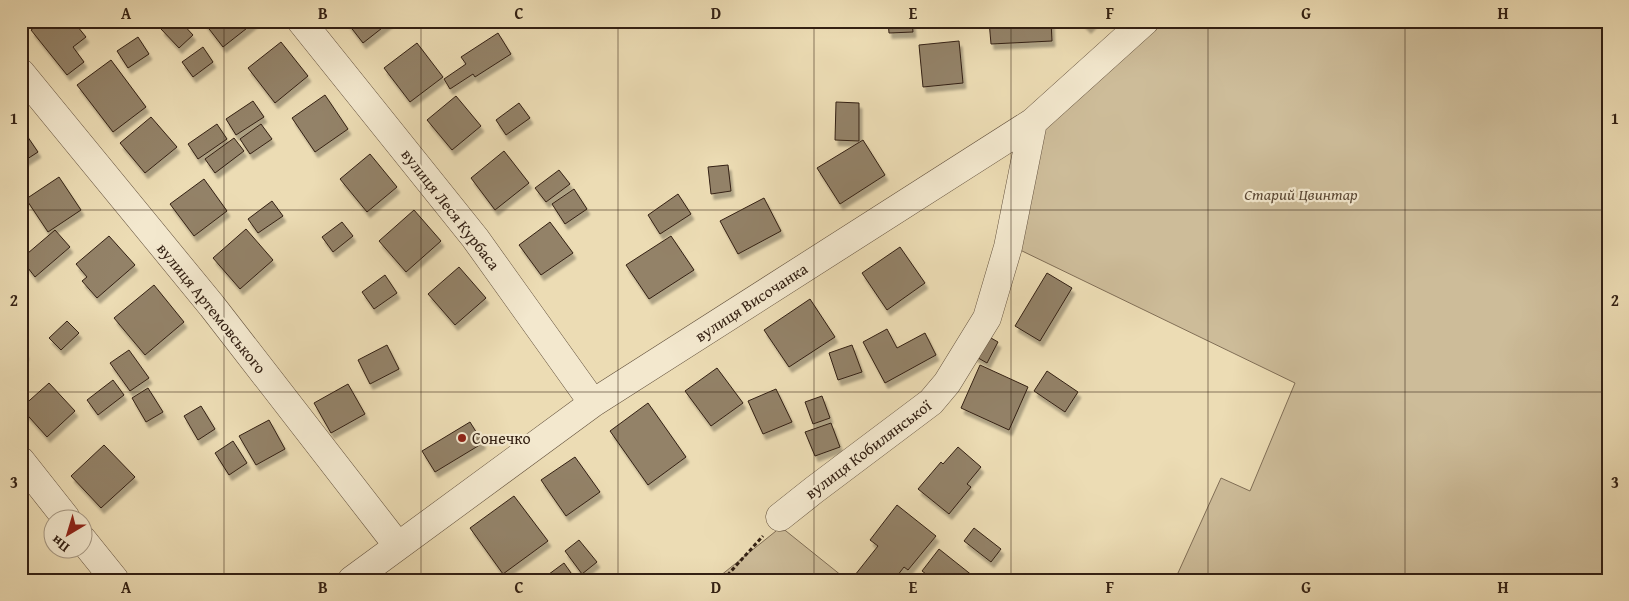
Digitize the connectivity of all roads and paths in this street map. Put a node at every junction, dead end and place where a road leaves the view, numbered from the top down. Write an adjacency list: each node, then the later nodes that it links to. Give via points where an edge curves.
1 (301, 21): 5 (street, вулиця Леся Курбаса, via 475,238)
2 (1145, 21): 4 (street, вулиця Височанка)
3 (21, 73): 9 (street, вулиця Артемовського, via 212,306)
4 (1033, 122): 5 (street, вулиця Височанка); 8 (street, вулиця Кобилянської, via 1008,247 987,318 947,383 931,402)
5 (593, 403): 9 (street, вулиця Височанка)
6 (21, 461): 7 (street)
7 (58, 508)
8 (780, 517): 13 (path)
9 (398, 546): 12 (street, вулиця Височанка)
10 (92, 551): 11 (street)
11 (115, 580)
12 (352, 580)
13 (723, 580)

